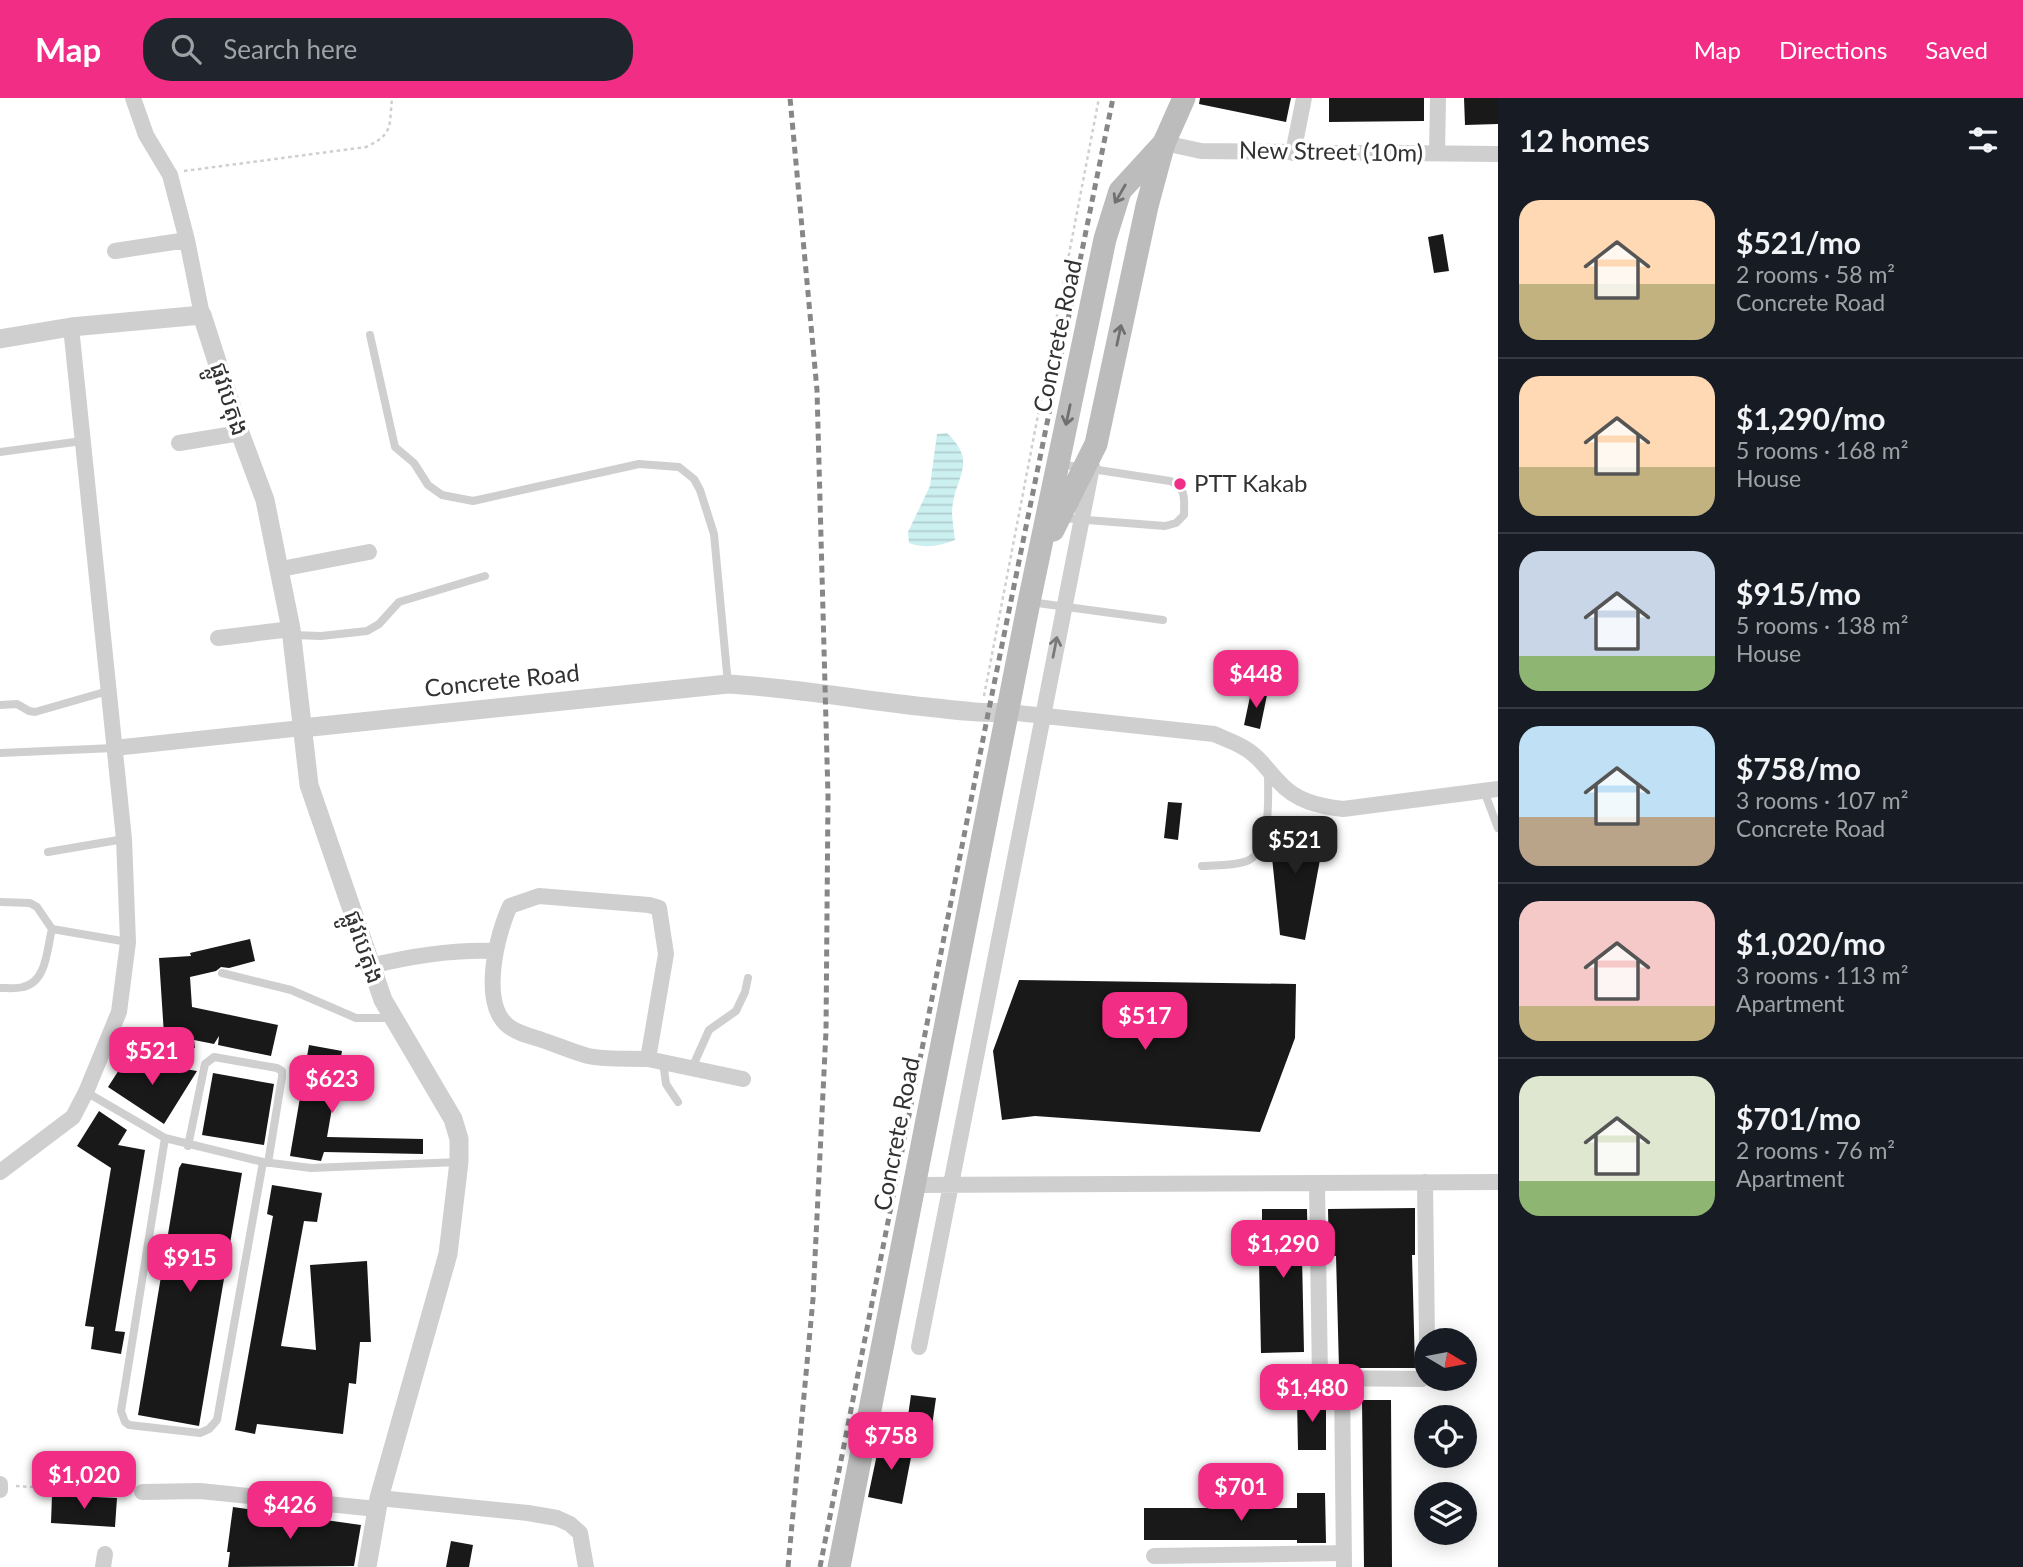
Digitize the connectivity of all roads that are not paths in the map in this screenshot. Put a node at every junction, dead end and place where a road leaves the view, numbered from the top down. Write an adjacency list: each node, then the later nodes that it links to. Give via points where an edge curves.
1 (133, 98): 9 (street, via 146,135 170,175)
2 (1184, 98): 5 (main road, Concrete Road)
3 (1304, 98): 6 (street)
4 (1437, 98): 7 (street)
5 (1164, 143): 6 (street, New Street (10m), via 1201,151); 19 (main road, Concrete Road, one-way to 19, via 1119,191 1112,211); 20 (main road, Concrete Road, one-way to 5)
6 (1293, 153): 7 (street, New Street (10m))
7 (1437, 153): 8 (street, New Street (10m))
8 (1498, 154)
9 (187, 240): 10 (street); 11 (street)
10 (115, 251)
11 (202, 315): 12 (street); 15 (street, ផ្លូវបេតុង)
12 (71, 327): 14 (street); 16 (street)
13 (370, 335): 30 (lane, via 396,447 442,495 473,500 639,464 679,467 694,479 714,534)
14 (0, 339)
15 (240, 433): 17 (street); 23 (street, ផ្លូវបេតុង, via 265,500)
16 (82, 441): 18 (lane); 31 (street)
17 (179, 443)
18 (0, 452)
19 (1058, 464): 20 (lane); 21 (main road, Concrete Road)
20 (1088, 469): 21 (main road, Concrete Road); 21 (lane, via 1179,485 1185,493 1184,515 1165,526)
21 (1062, 518): 25 (main road, Concrete Road, via 1039,558); 26 (street)
22 (369, 551): 23 (street)
23 (281, 569): 28 (street, ផ្លូវបេតុង)
24 (485, 576): 28 (lane, via 399,602 367,631 321,636)
25 (1029, 602): 26 (lane); 33 (main road, Concrete Road)
26 (1063, 606): 27 (lane); 34 (street, one-way to 26)
27 (1163, 620)
28 (292, 632): 29 (street); 35 (street, ផ្លូវបេតុង)
29 (218, 638)
30 (728, 684): 33 (street, Concrete Road, via 981,713); 35 (street, Concrete Road)
31 (108, 691): 32 (lane, via 35,712 16,704); 36 (street)
32 (0, 705)
33 (1008, 712): 34 (street, Concrete Road); 67 (main road, Concrete Road)
34 (1042, 714): 38 (street, Concrete Road, via 1213,734 1241,745); 66 (street)
35 (302, 728): 36 (street, Concrete Road); 48 (street, ផ្លូវបេតុង, via 309,786)
36 (114, 748): 37 (lane, Concrete Road); 41 (street)
37 (0, 753)
38 (1268, 770): 39 (street, Concrete Road, via 1296,798 1343,809); 43 (lane, via 1264,839 1257,855 1246,862)
39 (1491, 790): 40 (lane)
40 (1498, 828)
41 (124, 839): 42 (lane); 46 (street)
42 (48, 852)
43 (1202, 866)
44 (0, 902): 45 (lane, via 30,903)
45 (52, 929): 46 (lane); 51 (lane, via 36,980 25,987)
46 (128, 942): 56 (street, via 119,1012)
47 (495, 951): 48 (street, via 404,957); 53 (street, via 493,998 498,1014 517,1032 590,1056); 53 (street, via 510,906 524,899 538,896 659,908 666,954)
48 (370, 966): 52 (street, ផ្លូវបេតុង)
49 (222, 973): 52 (lane, via 291,990 356,1018)
50 (748, 978): 54 (lane, via 736,1011 709,1030)
51 (0, 988)
52 (393, 1017): 61 (street, ផ្លូវបេតុង, via 453,1119)
53 (656, 1061): 54 (street); 57 (lane)
54 (692, 1068): 55 (street)
55 (743, 1079)
56 (86, 1092): 58 (lane); 62 (street, via 73,1117)
57 (678, 1102)
58 (165, 1138): 59 (lane); 60 (lane, via 121,1411 129,1425 200,1433 217,1420)
59 (188, 1146): 60 (lane); 60 (lane, via 209,1059 277,1068 282,1077)
60 (265, 1162): 61 (lane, via 311,1168)
61 (459, 1163): 75 (street, ផ្លូវបេតុង, via 448,1254)
62 (0, 1172)
63 (1425, 1182): 64 (street); 65 (street); 68 (street)
64 (1498, 1182)
65 (1317, 1183): 66 (street); 71 (street, via 1318,1374)
66 (951, 1184): 67 (street); 69 (street)
67 (914, 1185): 80 (main road, Concrete Road)
68 (1427, 1328)
69 (919, 1348)
70 (1414, 1379): 71 (street)
71 (1342, 1380): 77 (street)
72 (0, 1484): 73 (street)
73 (0, 1490)
74 (142, 1492): 75 (street, via 200,1491)
75 (378, 1504): 78 (street, ផ្លូវបេតុង); 79 (street, via 557,1518 580,1533)
76 (1154, 1556): 77 (street)
77 (1344, 1560)
78 (367, 1567)
79 (586, 1567)
80 (839, 1567)

